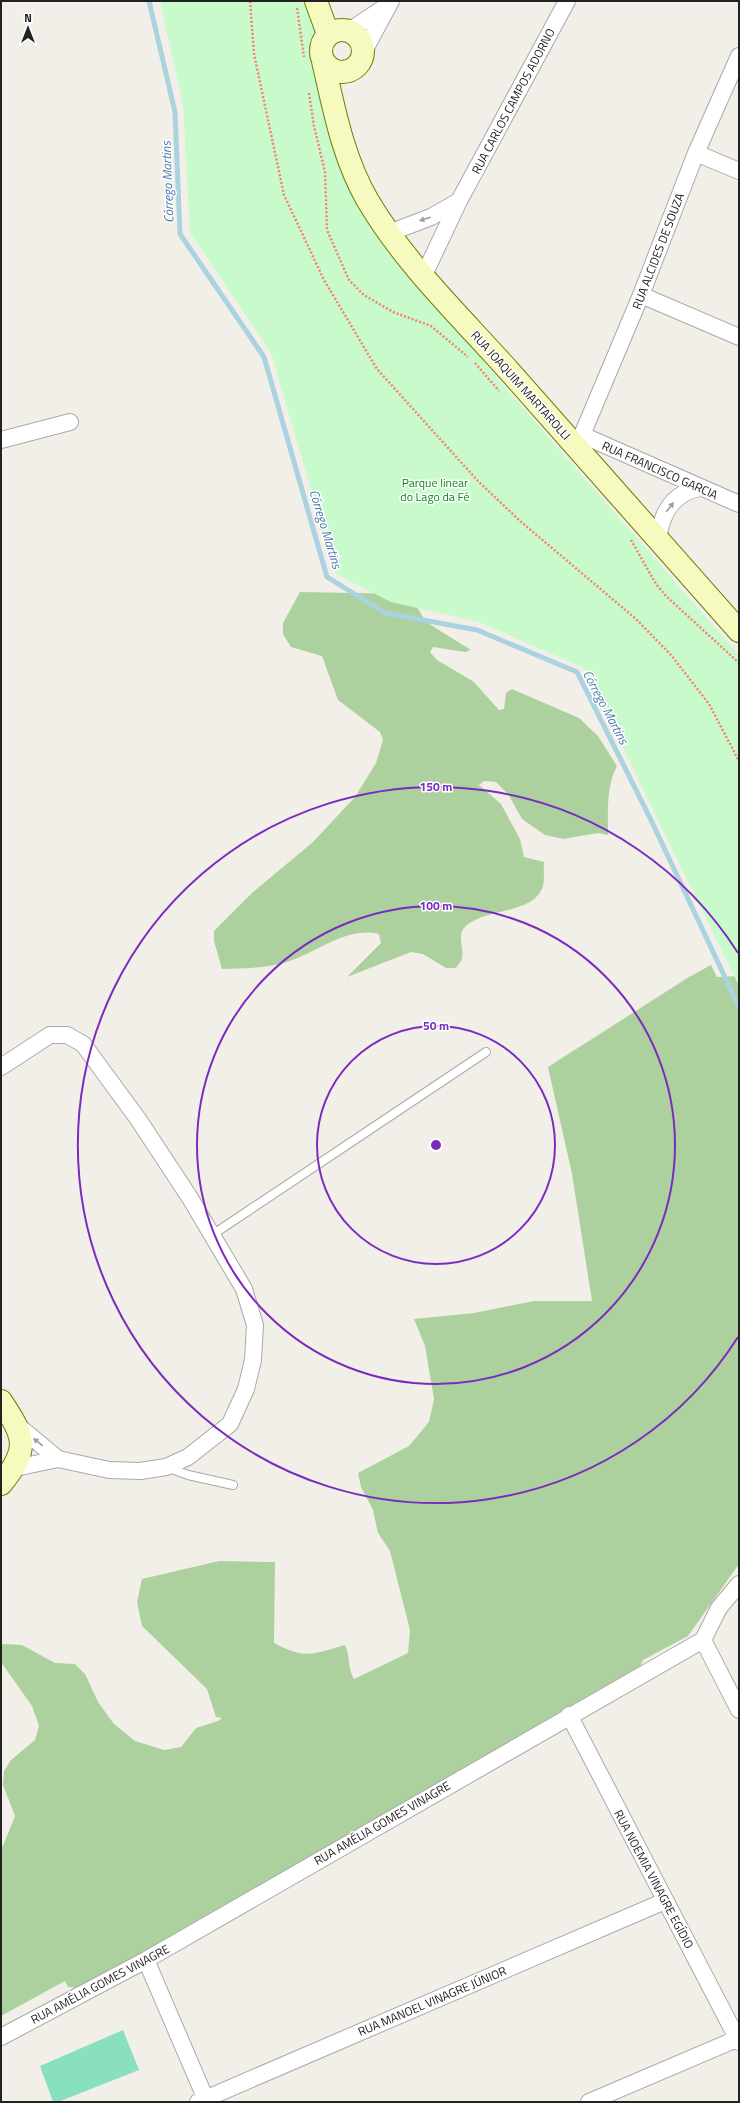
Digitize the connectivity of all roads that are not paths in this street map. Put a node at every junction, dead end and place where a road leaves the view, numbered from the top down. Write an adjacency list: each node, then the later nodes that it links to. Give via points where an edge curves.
1 (316, 1): 4 (street)
2 (566, 1): 11 (street, RUA CARLOS CAMPOS ADORNO)
3 (390, 3): 4 (street); 7 (street)
4 (339, 33): 6 (street, via 321,47); 7 (street, via 360,40)
5 (739, 56): 9 (street, RUA ALCIDES DE SOUZA)
6 (323, 61): 7 (street, via 334,70); 8 (street, RUA JOAQUIM MARTAROLLI)
7 (355, 62): 8 (street)
8 (336, 120): 12 (street, RUA JOAQUIM MARTAROLLI, via 351,166)
9 (696, 153): 10 (street); 14 (street, RUA ALCIDES DE SOUZA)
10 (739, 171)
11 (459, 201): 12 (street, one-way to 12, via 431,217); 13 (street, RUA CARLOS CAMPOS ADORNO)
12 (389, 233): 13 (street, RUA JOAQUIM MARTAROLLI)
13 (423, 277): 18 (street, RUA JOAQUIM MARTAROLLI)
14 (641, 296): 15 (street); 18 (street, RUA ALCIDES DE SOUZA)
15 (739, 337)
16 (70, 422): 17 (street)
17 (1, 440)
18 (579, 440): 19 (street, RUA FRANCISCO GARCIA); 21 (street, RUA JOAQUIM MARTAROLLI)
19 (700, 488): 20 (street, RUA FRANCISCO GARCIA); 21 (street, one-way to 19, via 660,524 672,504 687,490)
20 (739, 504)
21 (658, 540): 22 (street, RUA JOAQUIM MARTAROLLI)
22 (739, 630)
23 (486, 1052): 25 (lane)
24 (1, 1067): 25 (street, via 50,1035 67,1035 83,1044 138,1119)
25 (212, 1235): 30 (street, via 244,1289 255,1325 253,1360 246,1389 230,1424 188,1457)
26 (1, 1401): 27 (street)
27 (17, 1425): 28 (street); 29 (street, one-way to 27)
28 (18, 1459): 29 (street); 31 (street)
29 (58, 1459): 30 (street, via 109,1470 140,1471)
30 (166, 1467): 32 (lane, via 188,1475)
31 (1, 1484)
32 (233, 1485)
33 (739, 1584): 34 (street, via 719,1608)
34 (703, 1640): 35 (street); 36 (street, RUA AMÉLIA GOMES VINAGRE)
35 (739, 1710)
36 (569, 1715): 37 (street, RUA NOEMIA VINAGRE EGÍDIO); 38 (street, RUA AMÉLIA GOMES VINAGRE)
37 (665, 1901): 40 (street, RUA NOEMIA VINAGRE EGÍDIO); 41 (street, RUA MANOEL VINAGRE JÚNIOR)
38 (146, 1960): 39 (street, RUA AMÉLIA GOMES VINAGRE); 41 (street)
39 (1, 2037)
40 (739, 2040): 42 (street)
41 (203, 2101)
42 (589, 2102)

